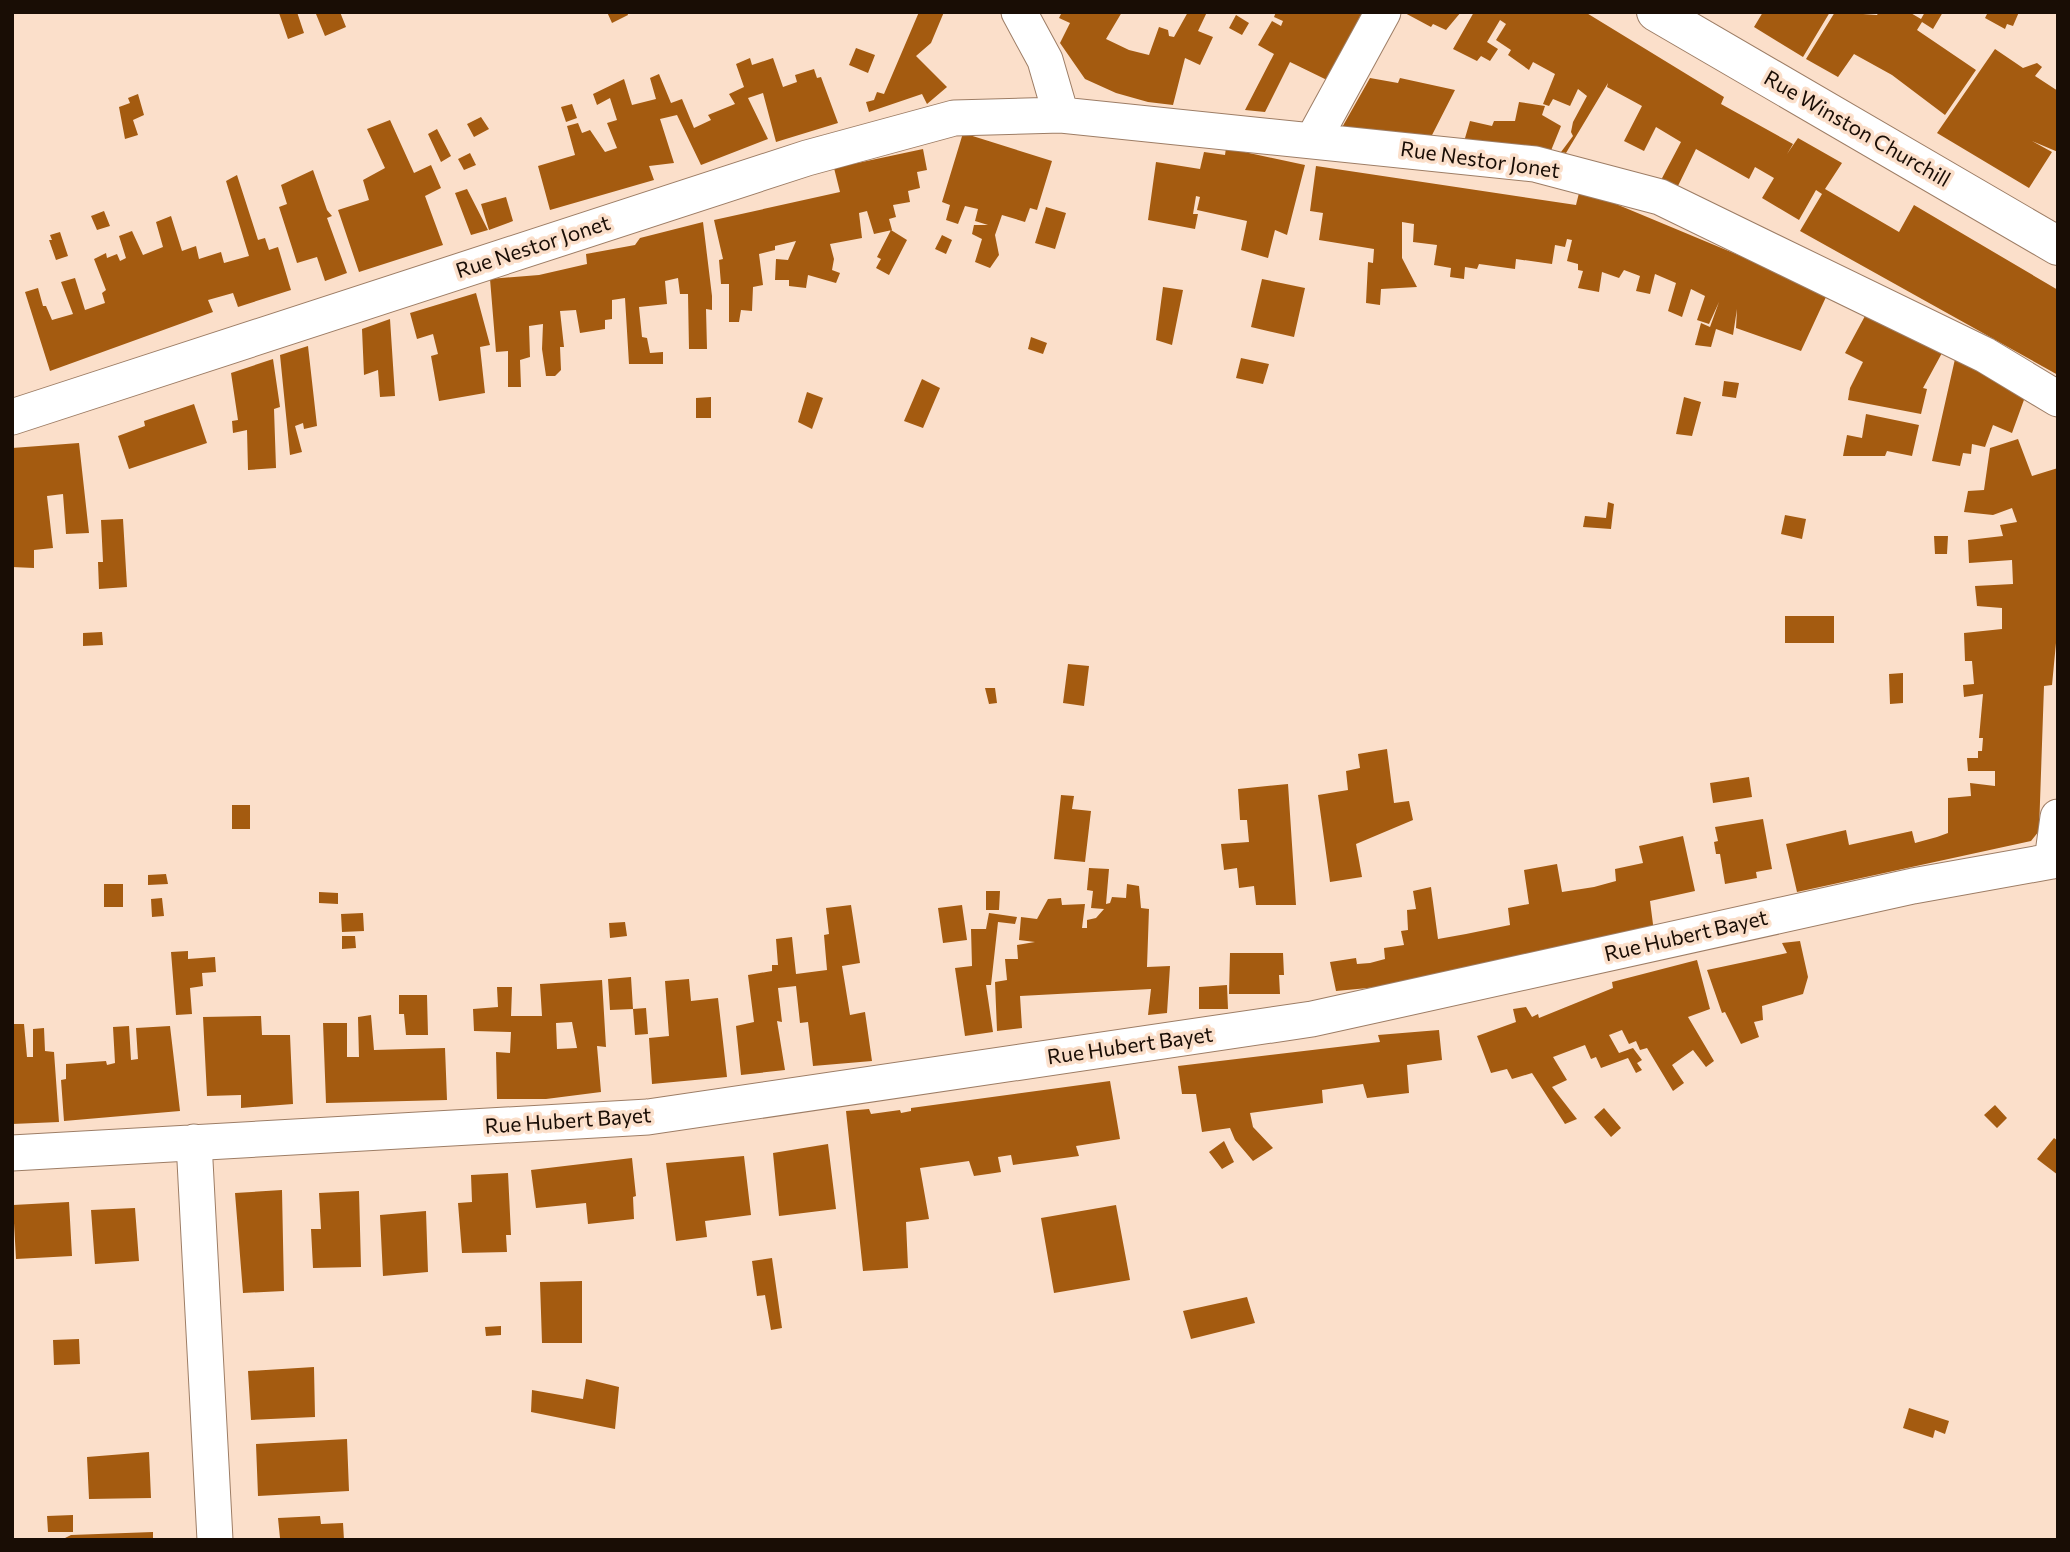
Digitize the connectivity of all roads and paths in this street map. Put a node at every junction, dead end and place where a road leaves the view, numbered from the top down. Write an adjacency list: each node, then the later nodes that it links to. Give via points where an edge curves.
1 (1019, 12): 4 (street, via 1045,60)
2 (1383, 12): 5 (street)
3 (1656, 12): 6 (main road, Rue Winston Churchill)
4 (1061, 115): 5 (street, Rue Nestor Jonet); 8 (street, Rue Nestor Jonet, via 954,118 807,158)
5 (1312, 140): 7 (street, Rue Nestor Jonet, via 1535,163 1660,197 1985,355)
6 (2058, 246)
7 (2058, 399)
8 (12, 417)
9 (2058, 817): 10 (street)
10 (2055, 862): 11 (street, Rue Hubert Bayet, via 1913,886 1284,1023 648,1117)
11 (194, 1142): 12 (street, Rue Hubert Bayet); 13 (street)
12 (12, 1153)
13 (215, 1540)

